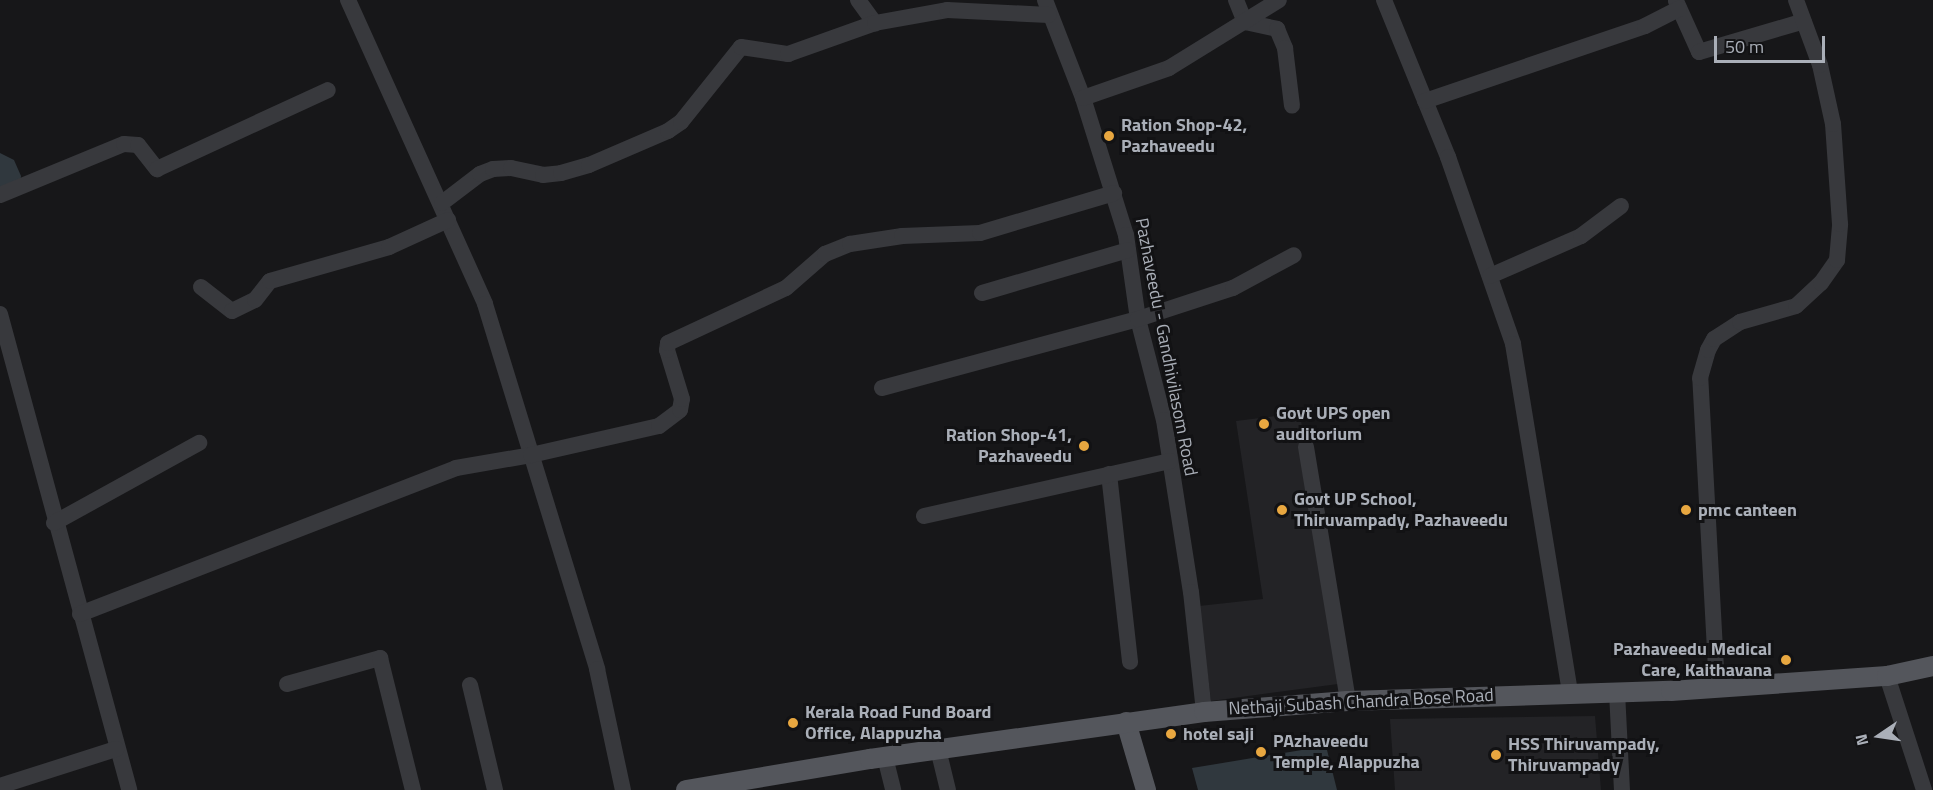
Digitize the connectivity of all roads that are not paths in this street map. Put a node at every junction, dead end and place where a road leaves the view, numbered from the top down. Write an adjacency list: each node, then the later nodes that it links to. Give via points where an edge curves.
1 (348, 0): 18 (street)
2 (858, 0): 11 (street)
3 (1236, 0): 10 (street)
4 (1279, 0): 10 (street)
5 (1384, 0): 14 (street)
6 (1796, 0): 9 (street)
7 (1677, 4): 9 (street, via 1699,52); 14 (street, via 1645,26)
8 (1047, 7): 11 (street, via 975,8); 13 (street, Pazhaveedu - Gandhivilasom Road)
9 (1804, 21): 42 (street, via 1820,66 1833,124 1840,224 1837,260 1821,283 1796,306 1740,322 1714,339 1700,378)
10 (1245, 22): 13 (street, via 1169,68); 15 (street, via 1277,28 1285,48)
11 (875, 23): 18 (street, via 789,54 741,48 681,122 668,131 561,173 493,169)
12 (328, 90): 17 (street, via 157,169 138,144 124,144)
13 (1083, 98): 16 (street, Pazhaveedu - Gandhivilasom Road)
14 (1425, 101): 23 (street)
15 (1292, 106)
16 (1114, 194): 21 (street, Pazhaveedu - Gandhivilasom Road); 31 (street, via 980,233 902,236 850,244 825,254 786,288 668,343 682,399 681,410 670,420)
17 (0, 195)
18 (442, 202): 20 (street)
19 (1621, 206): 23 (street, via 1581,236)
20 (447, 220): 24 (street, via 389,247 270,281 255,300 232,311); 31 (street, via 486,304)
21 (1128, 250): 25 (street); 27 (street, Pazhaveedu - Gandhivilasom Road)
22 (1294, 255): 27 (street, via 1233,288)
23 (1490, 276): 43 (street, via 1513,344)
24 (201, 287)
25 (982, 293)
26 (0, 314): 35 (street)
27 (1138, 319): 28 (street); 32 (street, Pazhaveedu - Gandhivilasom Road)
28 (882, 388)
29 (199, 443): 35 (street)
30 (1306, 447): 45 (street)
31 (531, 455): 36 (street, via 446,472); 55 (street, via 603,691)
32 (1170, 461): 33 (street); 46 (street, Pazhaveedu - Gandhivilasom Road, via 1191,592)
33 (1108, 474): 34 (street); 37 (street)
34 (924, 516)
35 (54, 523): 36 (street)
36 (80, 614): 48 (street)
37 (1130, 662)
38 (1933, 666): 39 (main road, Nethaji Subash Chandra Bose Road)
39 (1887, 676): 42 (main road, Nethaji Subash Chandra Bose Road); 61 (street)
40 (287, 684): 53 (street, via 380,658)
41 (470, 685): 54 (street)
42 (1717, 687): 44 (main road, Nethaji Subash Chandra Bose Road)
43 (1569, 692): 44 (main road, Nethaji Subash Chandra Bose Road); 45 (main road, Nethaji Subash Chandra Bose Road)
44 (1617, 692): 60 (street)
45 (1348, 701): 46 (main road, Nethaji Subash Chandra Bose Road)
46 (1204, 712): 47 (main road, Nethaji Subash Chandra Bose Road)
47 (1126, 722): 49 (main road, Nethaji Subash Chandra Bose Road); 59 (main road)
48 (116, 749): 51 (street); 52 (street)
49 (938, 749): 50 (main road, Nethaji Subash Chandra Bose Road); 58 (street)
50 (885, 757): 56 (main road, Nethaji Subash Chandra Bose Road); 57 (street)
51 (0, 786)
52 (129, 790)
53 (413, 790)
54 (495, 790)
55 (623, 790)
56 (686, 790)
57 (893, 790)
58 (948, 790)
59 (1146, 790)
60 (1622, 790)
61 (1924, 790)

